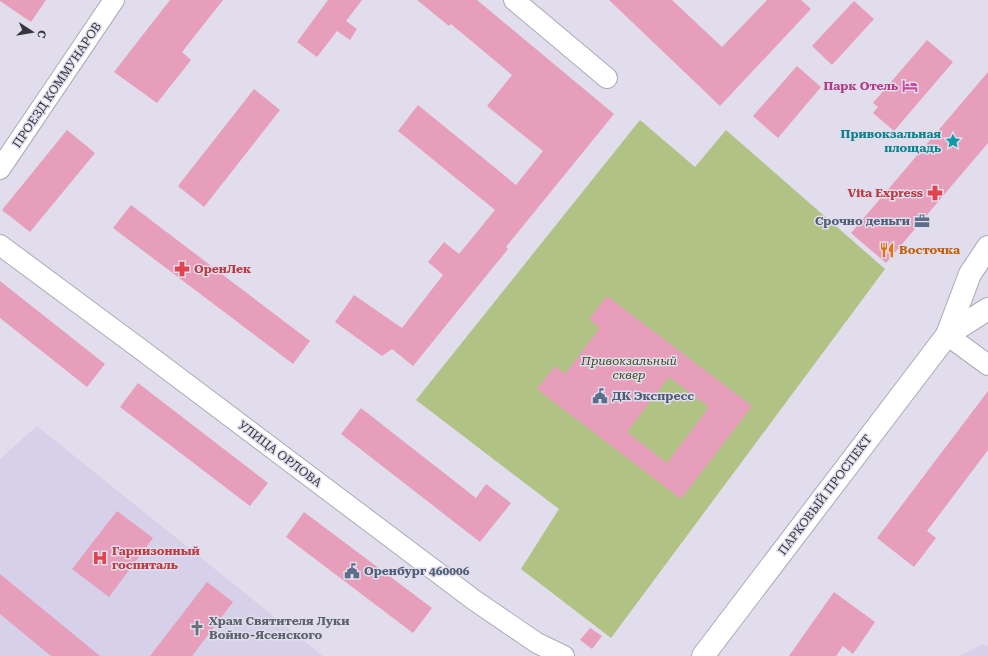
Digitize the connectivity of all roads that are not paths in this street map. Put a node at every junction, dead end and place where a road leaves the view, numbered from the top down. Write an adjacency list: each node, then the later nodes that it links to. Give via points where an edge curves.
1 (114, 0): 4 (street, ПРОЕЗД КОММУНАРОВ)
2 (514, 0): 3 (street)
3 (607, 78)
4 (0, 170)
5 (0, 245): 10 (street, УЛИЦА ОРЛОВА, via 474,600 537,643)
6 (988, 247): 8 (main road, ПАРКОВЫЙ ПРОСПЕКТ, via 970,274)
7 (988, 309): 8 (main road, ПАРКОВЫЙ ПРОСПЕКТ)
8 (947, 336): 9 (street); 11 (main road, ПАРКОВЫЙ ПРОСПЕКТ)
9 (988, 365)
10 (564, 656)
11 (704, 656)

